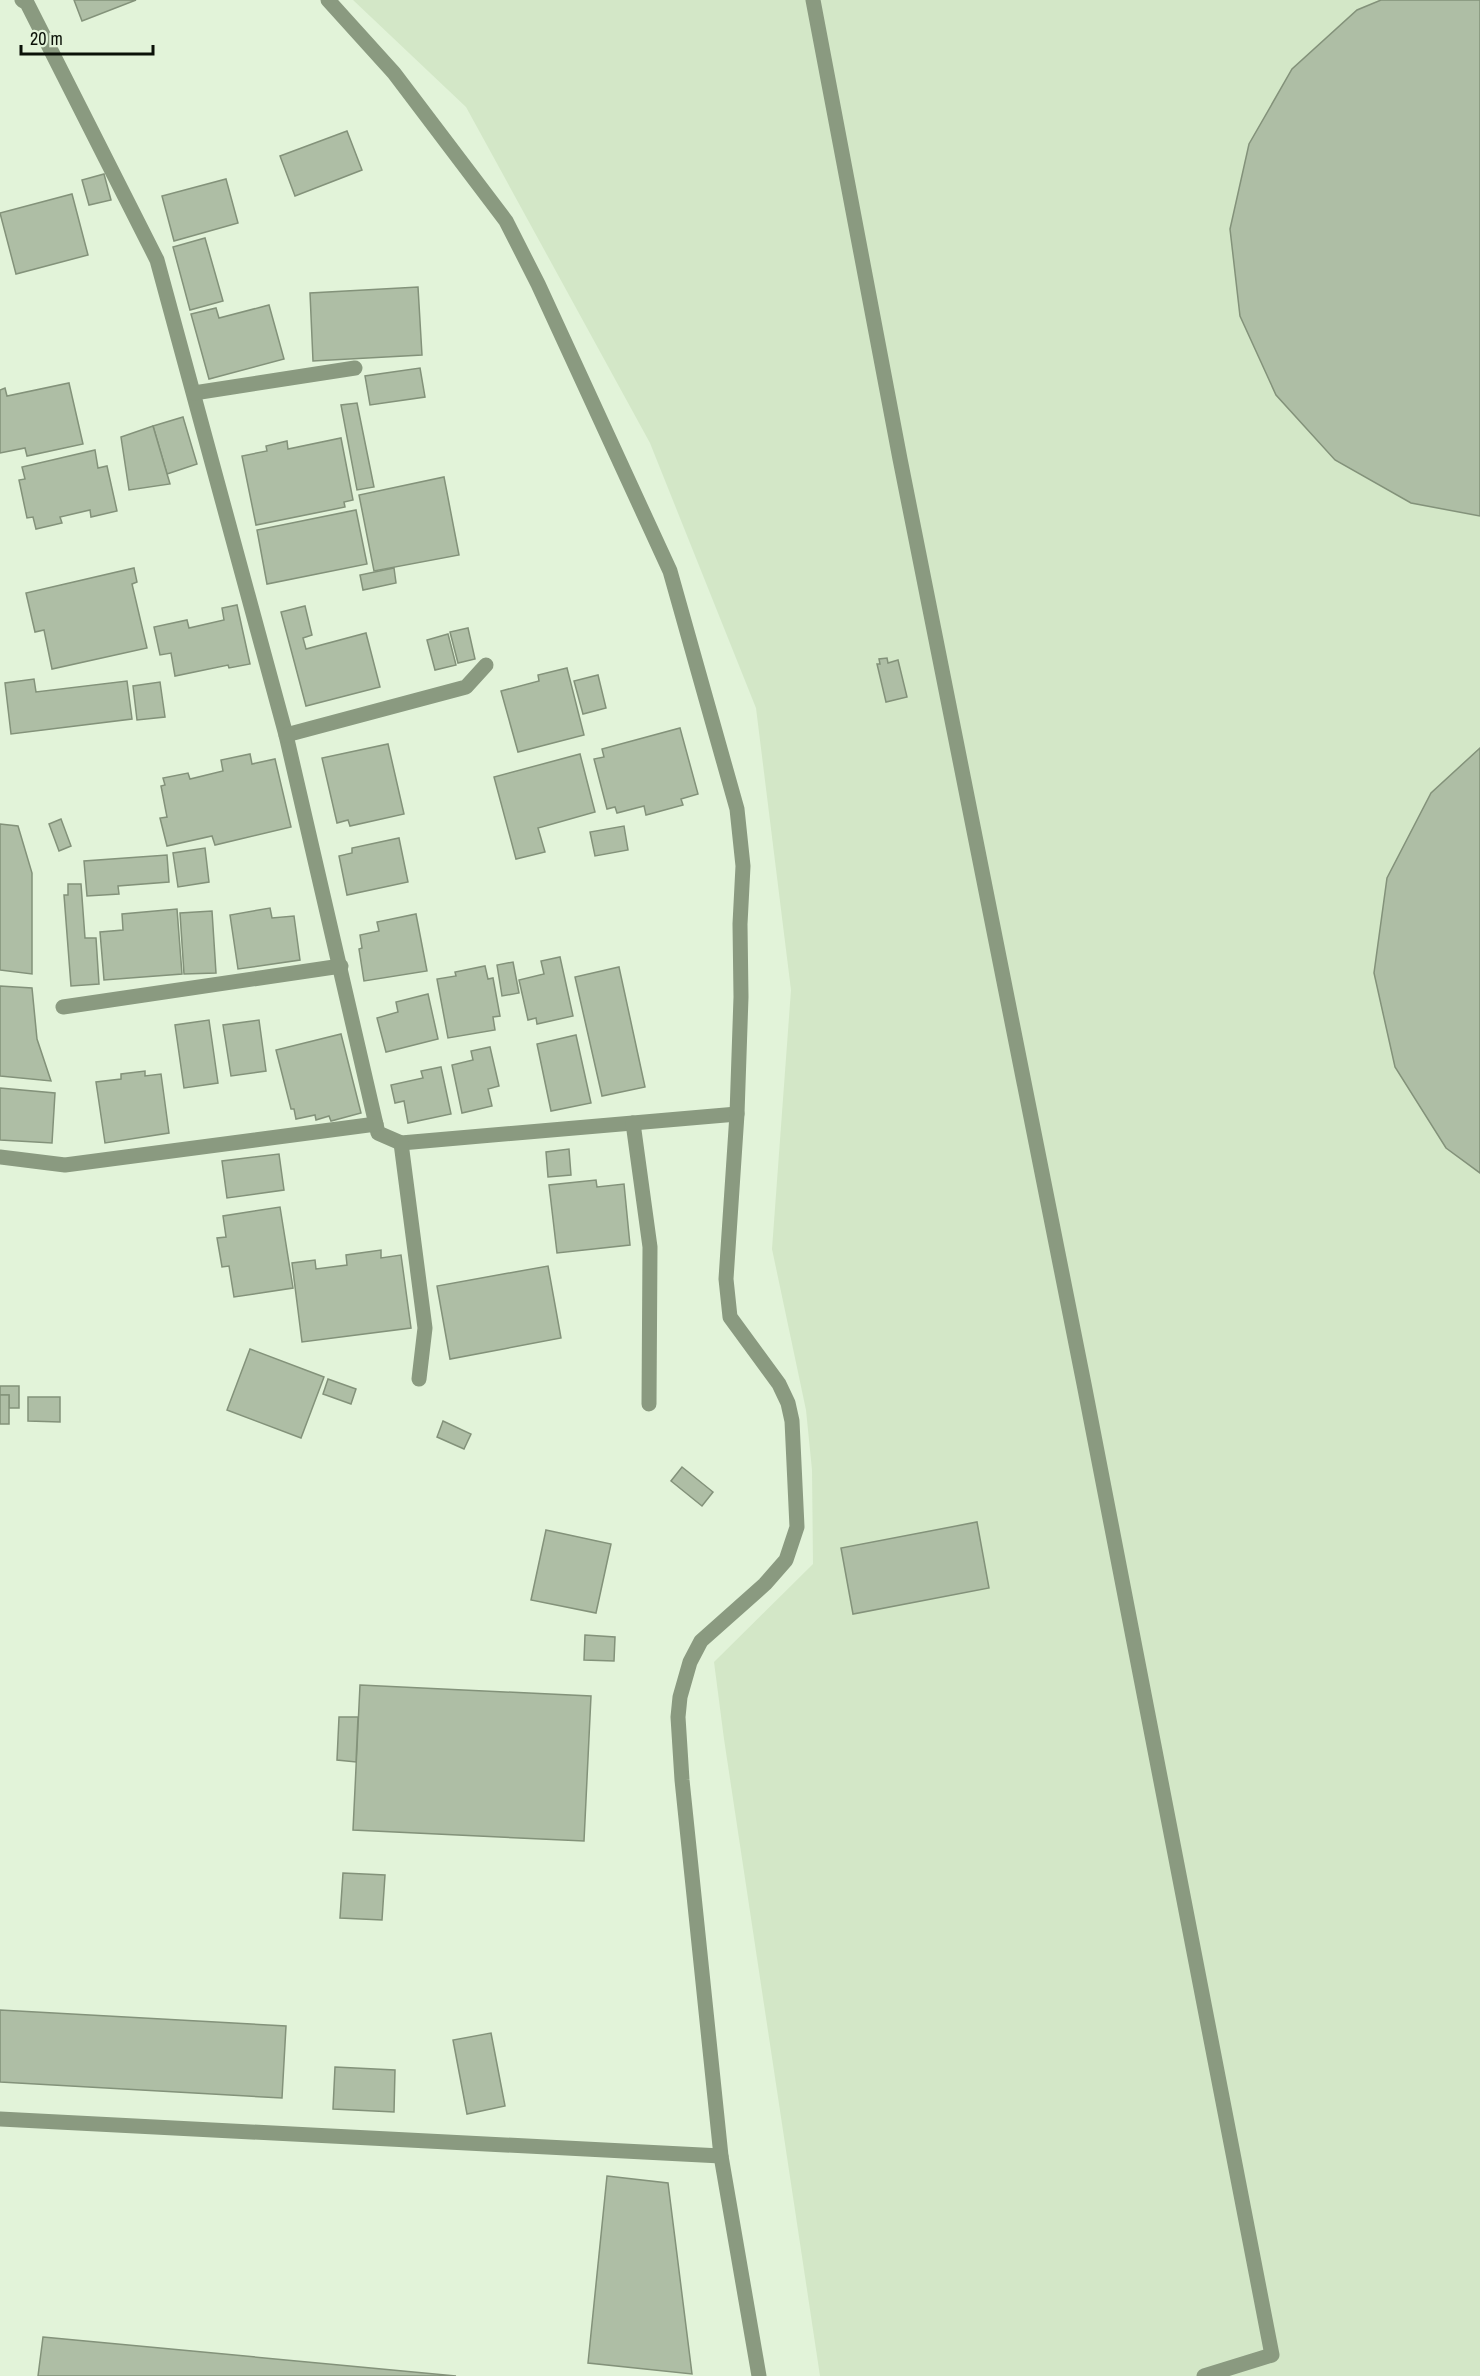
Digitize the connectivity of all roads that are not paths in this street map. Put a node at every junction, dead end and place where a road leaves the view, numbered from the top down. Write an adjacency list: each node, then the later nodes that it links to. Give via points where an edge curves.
1 (22, 0): 5 (street, via 27,3 157,260)
2 (328, 0): 10 (street, via 394,73 506,221 670,571 738,819 743,866)
3 (813, 0): 20 (street, via 1272,2355)
4 (356, 368): 5 (street)
5 (194, 393): 7 (street)
6 (486, 665): 7 (street, via 466,687)
7 (286, 735): 8 (street)
8 (341, 966): 9 (street); 12 (street)
9 (63, 1007)
10 (737, 1114): 11 (street); 18 (street, via 726,1255 730,1317 779,1384 788,1403 797,1527 786,1560 701,1641 680,1697 682,1780)
11 (633, 1123): 13 (street); 16 (street, via 650,1247)
12 (376, 1124): 13 (street, via 378,1133); 14 (street, via 65,1165)
13 (401, 1143): 15 (street, via 425,1328)
14 (0, 1157)
15 (419, 1379)
16 (648, 1404)
17 (0, 2119): 18 (street)
18 (721, 2156): 19 (street)
19 (759, 2376)
20 (1204, 2376)

